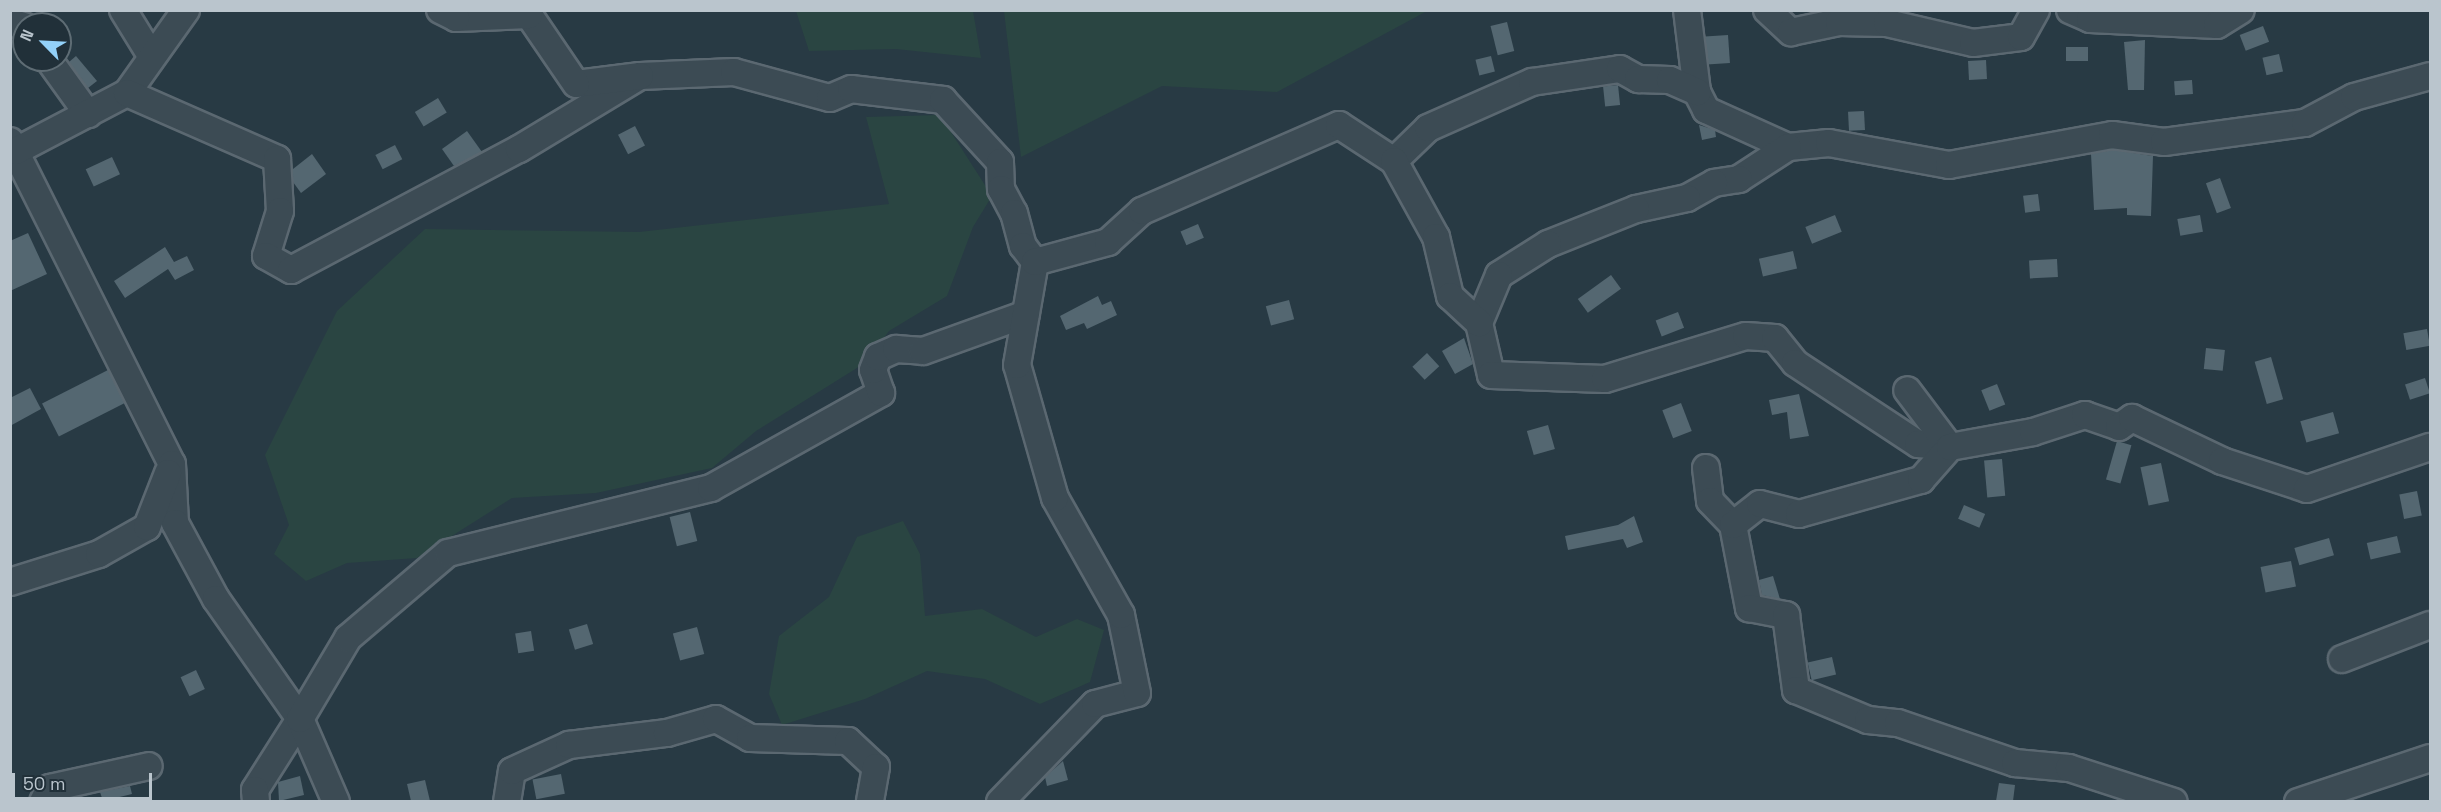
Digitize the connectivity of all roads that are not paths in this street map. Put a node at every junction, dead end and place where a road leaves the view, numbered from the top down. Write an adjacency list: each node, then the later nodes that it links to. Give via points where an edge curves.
1 (123, 10): 9 (street)
2 (186, 10): 9 (street)
3 (440, 10): 11 (street, via 456,18 529,15 576,84)
4 (1687, 10): 13 (street)
5 (1767, 10): 6 (street, via 1791,32 1839,22 1887,23 1973,43 2021,37)
6 (2036, 10)
7 (2070, 10): 8 (street, via 2090,19 2206,25 2217,25)
8 (2241, 10)
9 (153, 57): 14 (street)
10 (58, 72): 15 (street)
11 (640, 76): 14 (street, via 519,148 291,270 266,256 280,211 277,159); 19 (street, via 734,72 830,98 851,89 943,100 1000,162 1001,189 1014,213 1023,246)
12 (2430, 76): 17 (street, via 2354,97 2305,123 2164,142 2112,135 1949,165 1829,143)
13 (1697, 92): 17 (street, via 1706,110); 18 (street, via 1670,80 1638,79 1620,69 1532,82 1428,128)
14 (127, 93): 15 (street)
15 (88, 114): 16 (street)
16 (13, 146): 25 (street)
17 (1788, 147): 21 (street, via 1739,179 1714,183 1687,198 1636,209 1548,244 1499,275)
18 (1394, 161): 19 (street, via 1339,125 1142,211 1108,242); 21 (street, via 1436,237 1450,296)
19 (1035, 262): 20 (street)
20 (1026, 314): 31 (street, via 923,351 896,349 878,357 873,370 881,393 711,488 448,553 348,638); 39 (street, via 1017,365 1035,440 1055,498 1121,615 1137,693 1095,704)
21 (1479, 323): 23 (street, via 1491,375 1535,380 1605,379 1746,336 1775,338 1795,363 1918,444)
22 (1906, 390): 23 (street)
23 (1950, 447): 24 (street, via 2033,432 2085,415 2119,427 2132,418 2222,461 2307,489); 27 (street, via 1921,480 1799,514 1760,504)
24 (2430, 447)
25 (172, 464): 28 (street, via 147,527 99,554); 31 (street, via 175,523 216,599)
26 (1706, 468): 27 (street, via 1710,501)
27 (1733, 525): 40 (street, via 1749,608 1786,615 1796,690 1868,720 1898,723 2015,763 2069,768)
28 (10, 582)
29 (2430, 625): 30 (street)
30 (2342, 659)
31 (300, 719): 35 (street, via 255,790); 36 (street)
32 (2430, 758): 41 (street)
33 (149, 766): 34 (street, via 50,788)
34 (43, 801)
35 (256, 801)
36 (336, 801)
37 (507, 801): 38 (street, via 512,771 569,745 667,733 717,719 750,738 848,741 876,767)
38 (870, 801)
39 (1000, 801)
40 (2174, 801)
41 (2298, 801)

